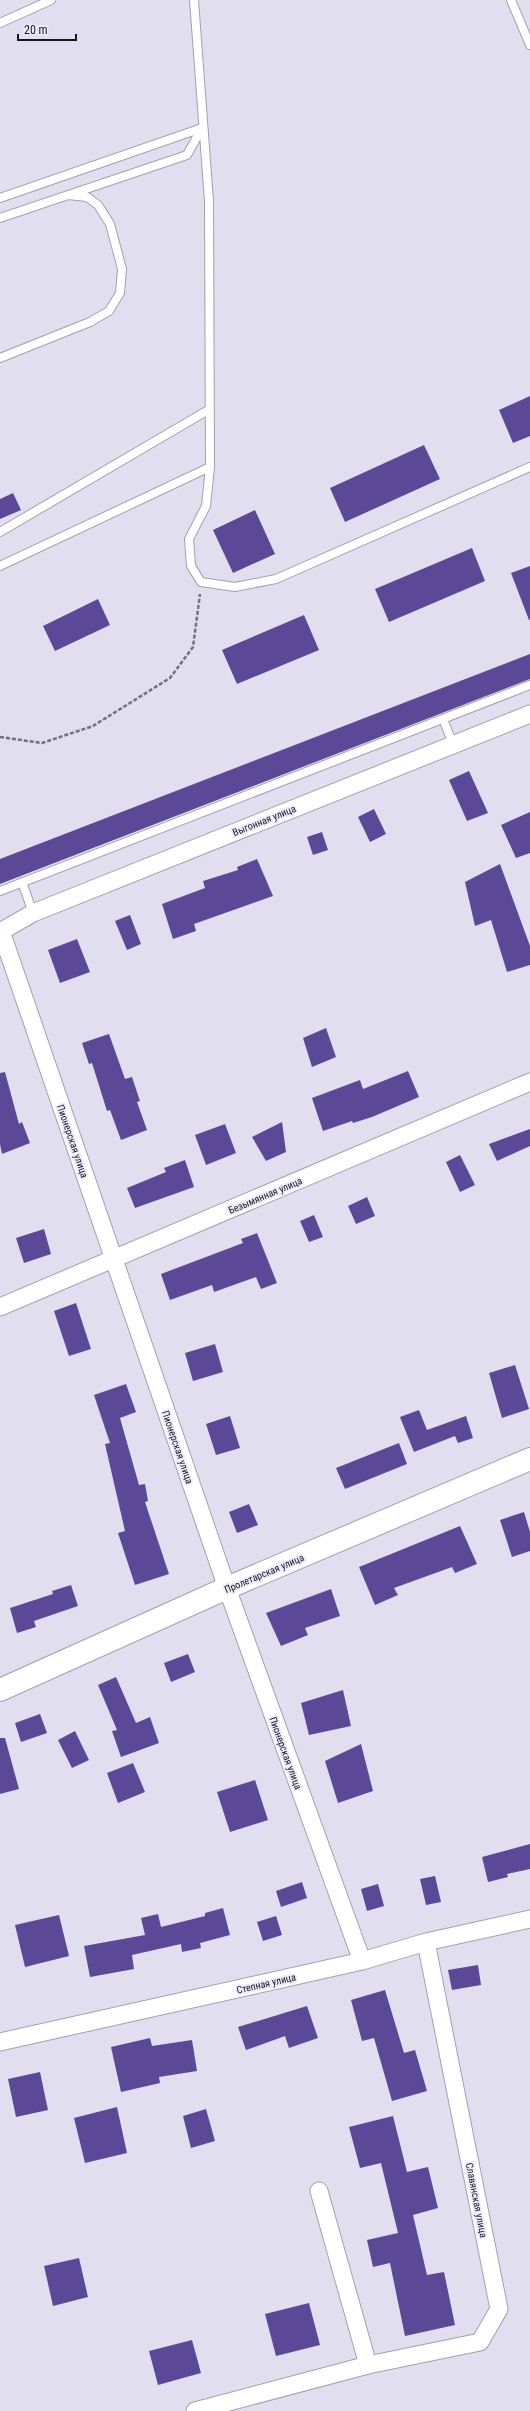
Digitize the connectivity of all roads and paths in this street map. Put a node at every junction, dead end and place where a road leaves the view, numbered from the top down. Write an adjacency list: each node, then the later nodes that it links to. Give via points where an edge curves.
1 (51, 0): 4 (lane)
2 (194, 0): 6 (lane)
3 (511, 0): 5 (lane)
4 (0, 23)
5 (530, 45)
6 (202, 128): 7 (lane, via 187,155); 8 (lane); 11 (lane, via 209,202)
7 (68, 195): 9 (lane); 10 (lane, via 87,197 98,205 110,224 122,269 120,293 109,311 90,322)
8 (0, 198)
9 (0, 218)
10 (0, 358)
11 (210, 409): 12 (lane); 14 (lane)
12 (210, 467): 15 (lane); 16 (lane, via 206,506 189,539 191,566)
13 (530, 467): 16 (lane, via 276,579 235,587)
14 (0, 532)
15 (0, 566)
16 (201, 582): 20 (path, via 194,647 170,678 92,726 42,743)
17 (530, 685): 19 (lane)
18 (530, 714): 21 (street, Выгонная улица)
19 (443, 719): 21 (lane); 22 (lane)
20 (0, 737)
21 (453, 744): 24 (street, Выгонная улица)
22 (22, 882): 23 (lane); 24 (lane)
23 (0, 891)
24 (33, 913): 25 (street, Выгонная улица)
25 (1, 931): 27 (street, Пионерская улица)
26 (530, 1082): 27 (street, Безымянная улица)
27 (113, 1259): 28 (street, Безымянная улица); 30 (street, Пионерская улица)
28 (0, 1307)
29 (530, 1459): 30 (street, Пролетарская улица)
30 (227, 1588): 31 (street, Пролетарская улица); 34 (street, Пионерская улица)
31 (0, 1690)
32 (530, 1918): 33 (street, Степная улица)
33 (426, 1942): 34 (street, Степная улица); 37 (street, Славянская улица, via 499,2309 480,2342)
34 (362, 1961): 35 (street, Степная улица)
35 (0, 2042)
36 (319, 2191): 37 (street)
37 (368, 2365): 38 (street, Славянская улица)
38 (195, 2411)

